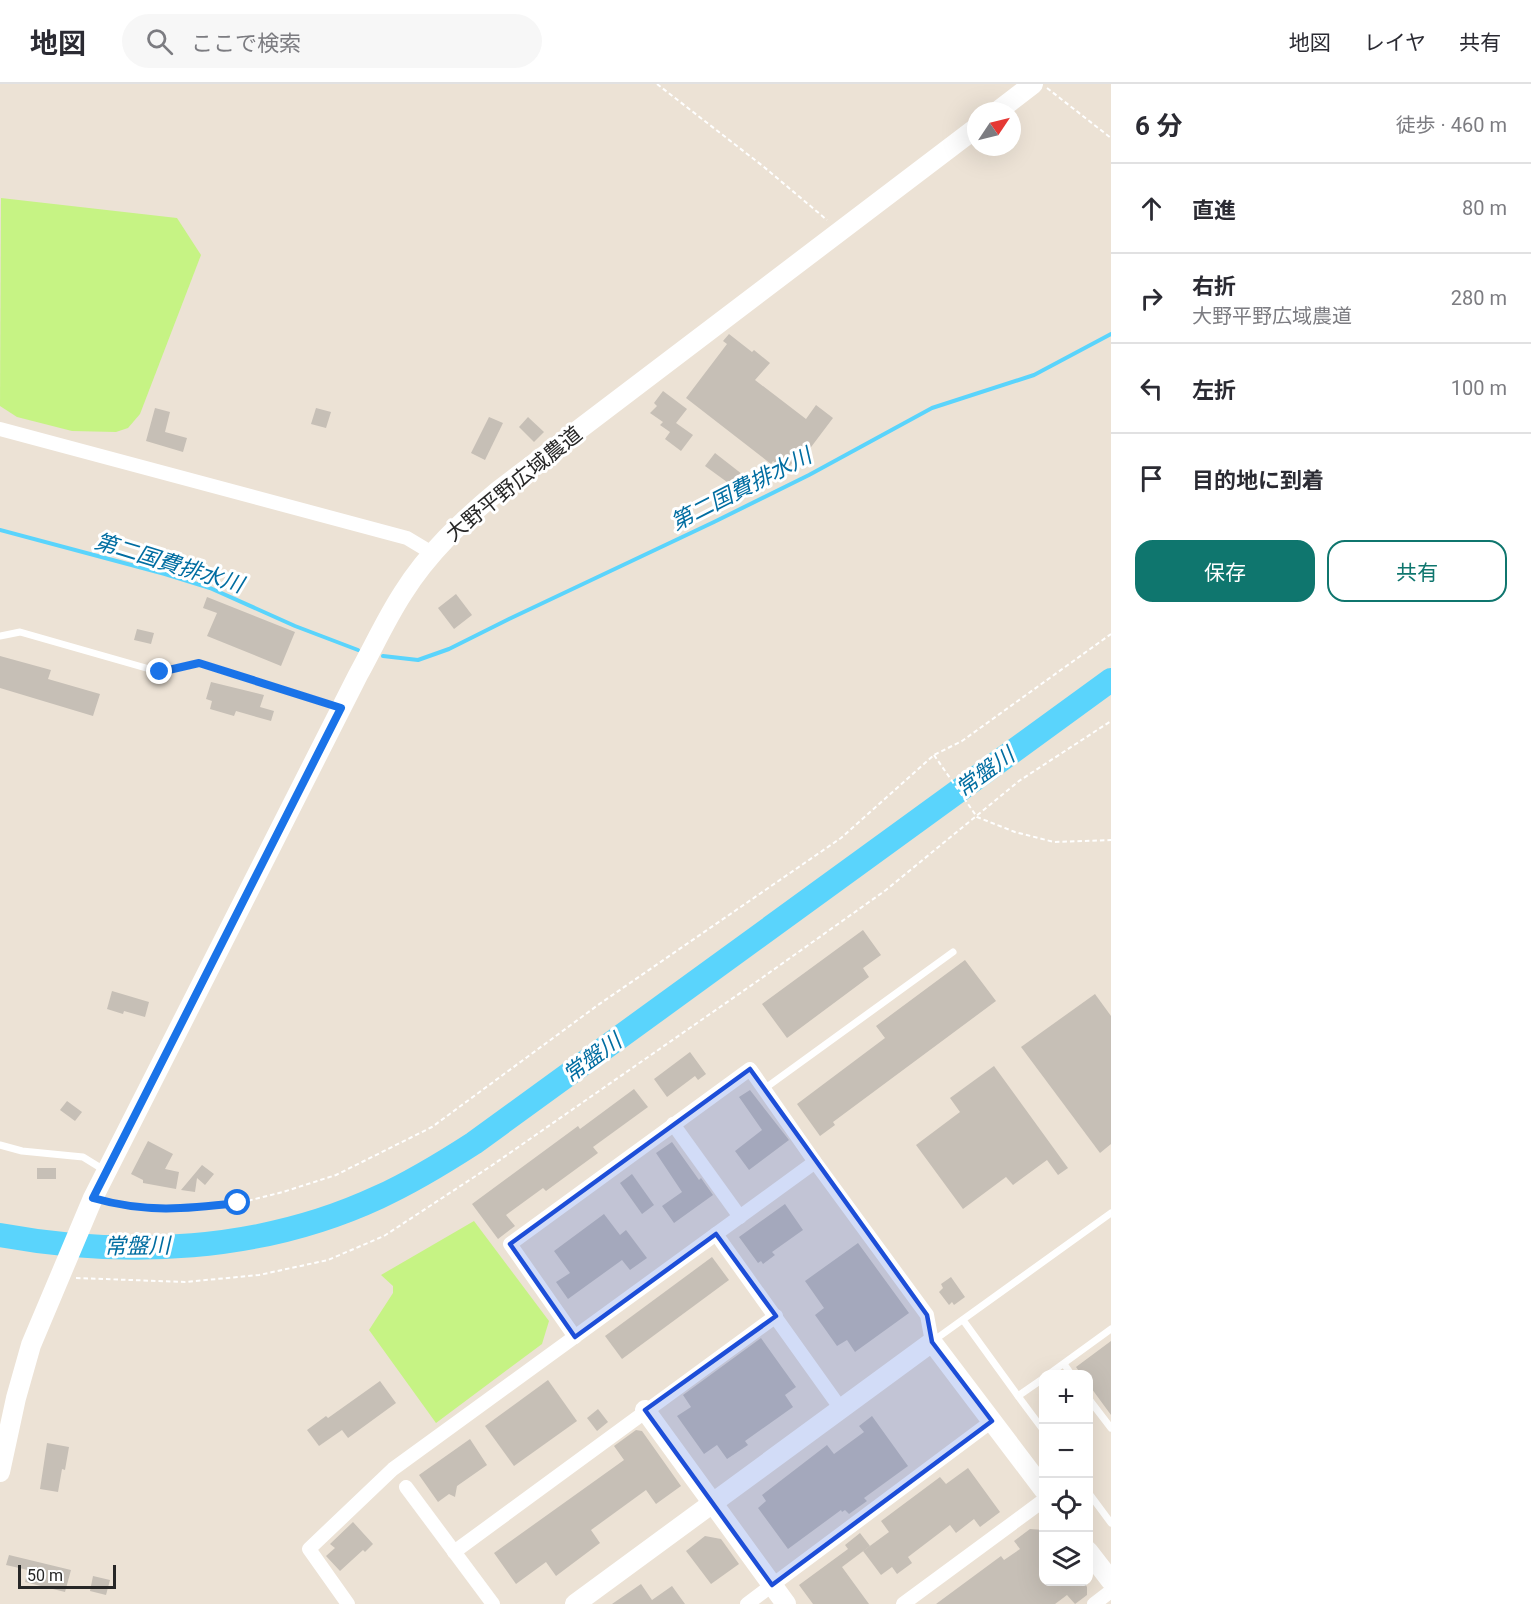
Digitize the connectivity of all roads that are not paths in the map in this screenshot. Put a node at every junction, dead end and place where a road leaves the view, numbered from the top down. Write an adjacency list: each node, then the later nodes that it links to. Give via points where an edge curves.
1 (1033, 84): 2 (street)
2 (1010, 102)
3 (967, 135): 5 (street, 大野平野広域農道, via 498,491)
4 (0, 429): 5 (street, via 407,538)
5 (432, 553): 7 (street, 大野平野広域農道, via 403,593)
6 (0, 636): 7 (lane, via 20,632 160,672 199,663)
7 (341, 708): 13 (street, 大野平野広域農道)
8 (953, 952): 9 (lane)
9 (764, 1089): 10 (street, via 750,1069); 12 (street)
10 (673, 1124): 15 (street); 20 (street, via 510,1244)
11 (0, 1145): 13 (lane, via 83,1157)
12 (815, 1162): 15 (street); 21 (street, via 927,1314)
13 (107, 1171): 33 (street, 大野平野広域農道, via 31,1345)
14 (1111, 1213): 18 (lane)
15 (740, 1217): 16 (street)
16 (716, 1234): 17 (street); 20 (street)
17 (776, 1316): 28 (street); 29 (street)
18 (963, 1320): 21 (lane); 26 (lane)
19 (1111, 1329): 22 (lane)
20 (575, 1337): 46 (street, via 393,1469 309,1549)
21 (932, 1342): 28 (street); 30 (street)
22 (1064, 1364): 23 (lane); 24 (lane)
23 (1055, 1370)
24 (1068, 1370)
25 (1039, 1381): 26 (lane)
26 (1018, 1396): 31 (lane)
27 (1093, 1403): 32 (lane)
28 (841, 1409): 38 (street)
29 (645, 1410): 38 (street); 41 (street)
30 (992, 1421): 35 (street); 44 (street)
31 (1039, 1424)
32 (1111, 1428)
33 (4, 1439): 34 (street)
34 (0, 1472)
35 (1039, 1483)
36 (406, 1487): 41 (street)
37 (1093, 1498): 40 (lane)
38 (712, 1503): 44 (street); 48 (street)
39 (1039, 1504): 51 (street)
40 (1111, 1523)
41 (454, 1551): 47 (street)
42 (1093, 1556): 43 (street)
43 (1111, 1581)
44 (772, 1585): 49 (street); 50 (street)
45 (1111, 1591): 52 (street)
46 (348, 1604)
47 (493, 1604)
48 (575, 1604)
49 (747, 1604)
50 (786, 1604)
51 (903, 1604)
52 (1094, 1604)

